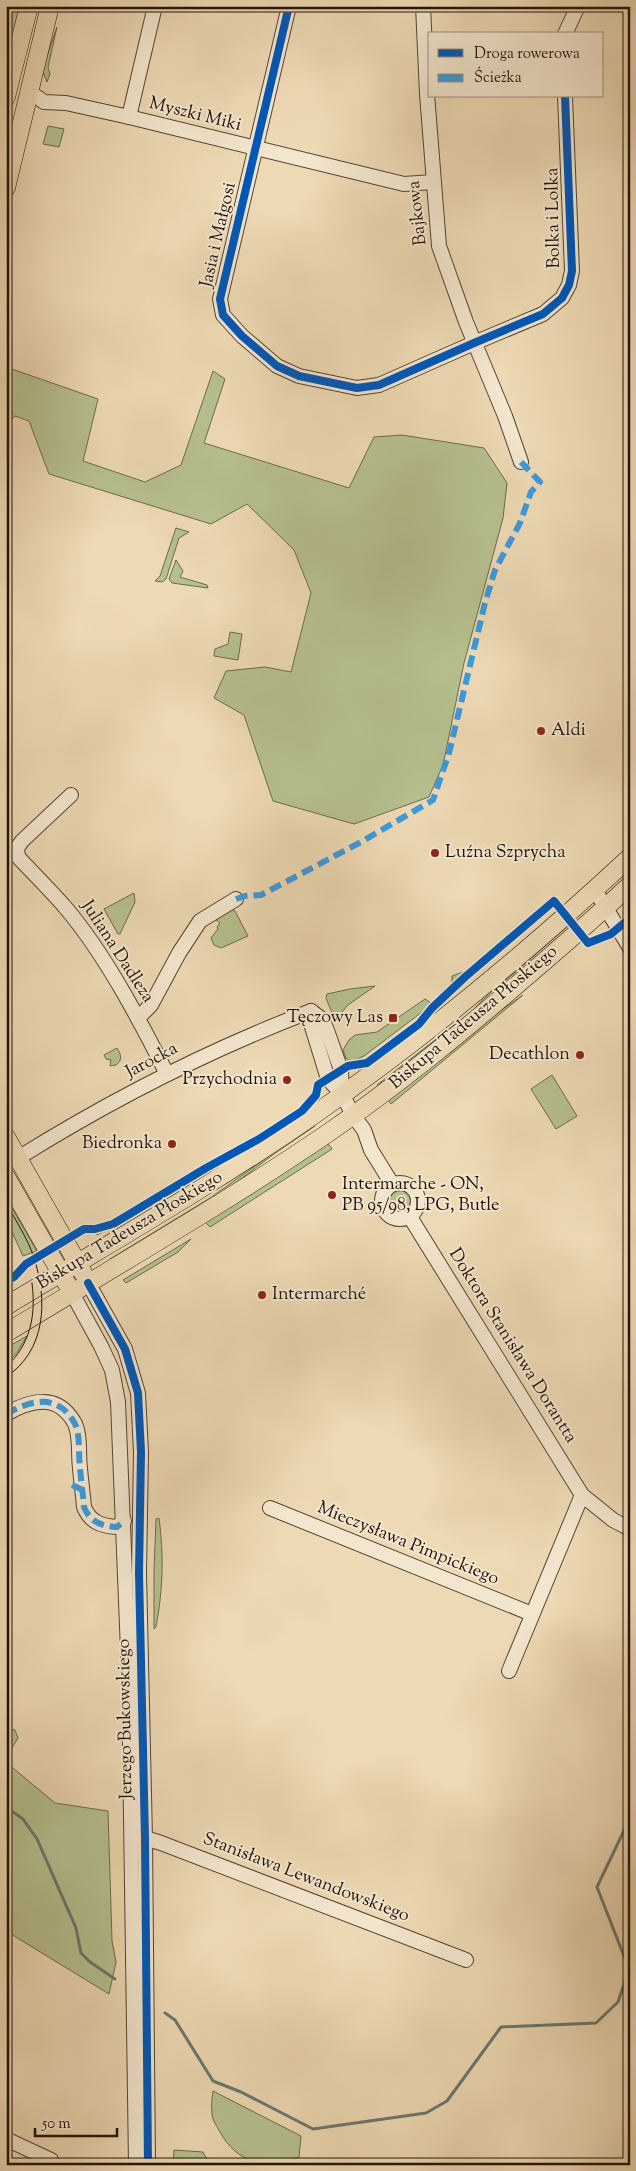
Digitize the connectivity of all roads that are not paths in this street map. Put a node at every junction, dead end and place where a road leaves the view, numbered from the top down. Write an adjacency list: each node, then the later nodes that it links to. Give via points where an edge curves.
1 (29, 6): 8 (main road)
2 (50, 6): 9 (main road)
3 (155, 6): 13 (street)
4 (289, 6): 14 (street, Jasia i Małgosi)
5 (423, 6): 10 (street, Bajkowa)
6 (578, 6): 7 (street)
7 (566, 32)
8 (7, 92): 9 (street, Myszki Miki)
9 (30, 92): 13 (street, Myszki Miki, via 51,94 66,103); 16 (main road)
10 (428, 94)
11 (428, 98): 15 (street, Bajkowa)
12 (565, 98): 17 (street, Bolka i Lolka, via 572,270 569,285 562,298 543,314)
13 (129, 117): 14 (street, Myszki Miki)
14 (255, 150): 15 (street, Myszki Miki, via 404,184); 17 (street, Jasia i Małgosi, via 220,299 224,315 276,366 299,376 357,388 379,385)
15 (433, 182): 17 (street, Bajkowa, via 439,246)
16 (6, 188)
17 (474, 342): 18 (street, Bajkowa)
18 (521, 462)
19 (71, 795): 26 (street, Juliana Dadleza, via 22,841 17,848 18,857 66,908)
20 (630, 857): 22 (main road, Biskupa Tadeusza Płoskiego)
21 (630, 884): 24 (main road, Biskupa Tadeusza Płoskiego)
22 (595, 890): 24 (street); 28 (main road, Biskupa Tadeusza Płoskiego, via 445,1016)
23 (236, 900): 26 (street, via 200,921 179,952 151,1005)
24 (606, 908): 25 (street); 29 (main road, Biskupa Tadeusza Płoskiego, via 441,1050)
25 (630, 948)
26 (138, 1018): 27 (street, Juliana Dadleza)
27 (167, 1074): 28 (street, Jarocka, via 311,1011 323,1020 342,1070); 31 (street, Jarocka)
28 (342, 1094): 29 (street); 35 (main road, Biskupa Tadeusza Płoskiego, via 217,1178)
29 (352, 1115): 33 (street, via 357,1135 371,1150); 37 (main road, Biskupa Tadeusza Płoskiego, via 228,1198)
30 (6, 1137): 31 (main road)
31 (18, 1158): 35 (main road)
32 (6, 1177): 36 (main road)
33 (392, 1184): 34 (street, via 403,1182 416,1191 417,1208); 34 (street, via 383,1193 385,1211 399,1219)
34 (410, 1217): 42 (street, Doktora Stanisława Dorantta)
35 (78, 1262): 36 (main road, Biskupa Tadeusza Płoskiego); 37 (main road)
36 (61, 1273): 38 (main road); 39 (main road, Biskupa Tadeusza Płoskiego)
37 (88, 1283): 38 (main road, Biskupa Tadeusza Płoskiego); 48 (street, Jerzego Bukowskiego, via 125,1349 138,1394 141,1452)
38 (72, 1293): 40 (main road, Biskupa Tadeusza Płoskiego); 44 (street, Jerzego Bukowskiego, via 112,1370 118,1402)
39 (6, 1306)
40 (6, 1333)
41 (6, 1414): 44 (street, via 33,1402 49,1401 63,1410 74,1423 78,1488 84,1507 92,1520 101,1525 117,1527)
42 (582, 1495): 45 (street); 46 (street)
43 (270, 1508): 46 (street, Mieczysława Pimpickiego)
44 (124, 1521): 48 (street, Jerzego Bukowskiego)
45 (630, 1529)
46 (532, 1614): 47 (street)
47 (510, 1671)
48 (138, 1838): 49 (street, Stanisława Lewandowskiego); 52 (street, Jerzego Bukowskiego); 53 (street, Jerzego Bukowskiego)
49 (466, 1960)
50 (6, 2139): 51 (street, via 44,2155)
51 (51, 2165)
52 (136, 2165)
53 (148, 2165)

